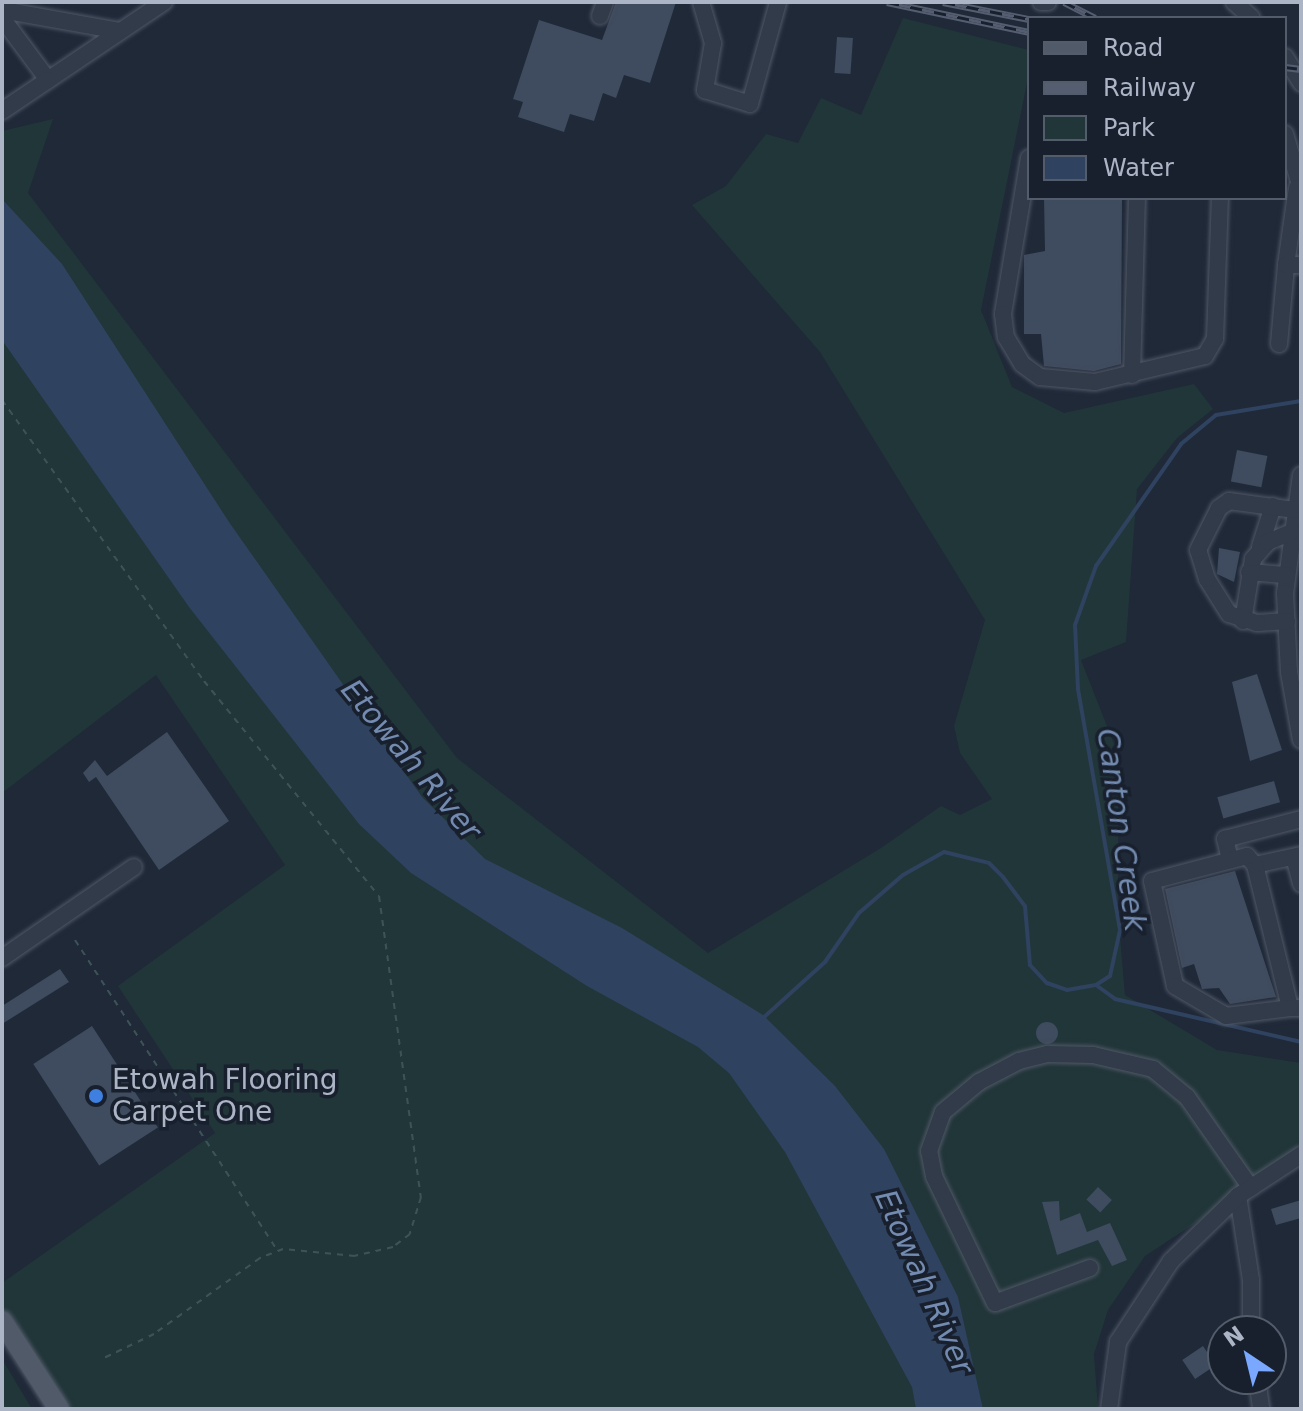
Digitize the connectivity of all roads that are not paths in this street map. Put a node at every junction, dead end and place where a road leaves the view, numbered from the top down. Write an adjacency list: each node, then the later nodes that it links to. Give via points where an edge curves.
1 (164, 2): 8 (street)
2 (701, 2): 3 (street, via 713,43 705,90 750,104)
3 (778, 2)
4 (1041, 2): 5 (street)
5 (1048, 2)
6 (2, 10): 8 (street)
7 (2, 18): 10 (street)
8 (120, 31): 10 (street)
9 (1287, 60): 11 (street)
10 (48, 80): 12 (street)
11 (1301, 83)
12 (2, 111)
13 (1287, 139): 15 (street)
14 (1027, 170): 20 (street, via 1003,314 1006,337 1022,364 1040,377 1095,382)
15 (1299, 188): 18 (street)
16 (1137, 200): 20 (street)
17 (1220, 200): 20 (street, via 1215,330 1205,356)
18 (1294, 265): 19 (street)
19 (1279, 344)
20 (1132, 375)
21 (1301, 476): 23 (street)
22 (1273, 506): 23 (street); 25 (street); 29 (street, via 1229,501 1219,508 1198,550 1220,603)
23 (1295, 510): 24 (street)
24 (1292, 532): 25 (street); 27 (street)
25 (1260, 547): 26 (street)
26 (1249, 572): 27 (street); 29 (street)
27 (1287, 575): 28 (street)
28 (1292, 620): 29 (street); 30 (street)
29 (1243, 621)
30 (1298, 719): 31 (street)
31 (1301, 740)
32 (1301, 819): 34 (street, via 1225,839)
33 (1298, 856): 35 (street); 37 (street)
34 (1230, 860): 35 (street, via 1247,856); 39 (street, via 1152,881 1175,986 1226,1016)
35 (1255, 865): 39 (street)
36 (134, 867): 38 (street)
37 (1301, 884)
38 (2, 958)
39 (1295, 1008)
40 (1301, 1155): 41 (street)
41 (1244, 1192): 42 (street, via 1187,1097 1153,1069 1093,1055 1048,1054 1019,1061 979,1082 943,1112 929,1151 934,1176 995,1303); 43 (street); 46 (street, via 1171,1261 1127,1321 1118,1342)
42 (1090, 1268)
43 (1251, 1315)
44 (2, 1321): 45 (main road)
45 (59, 1409)
46 (1109, 1409)

